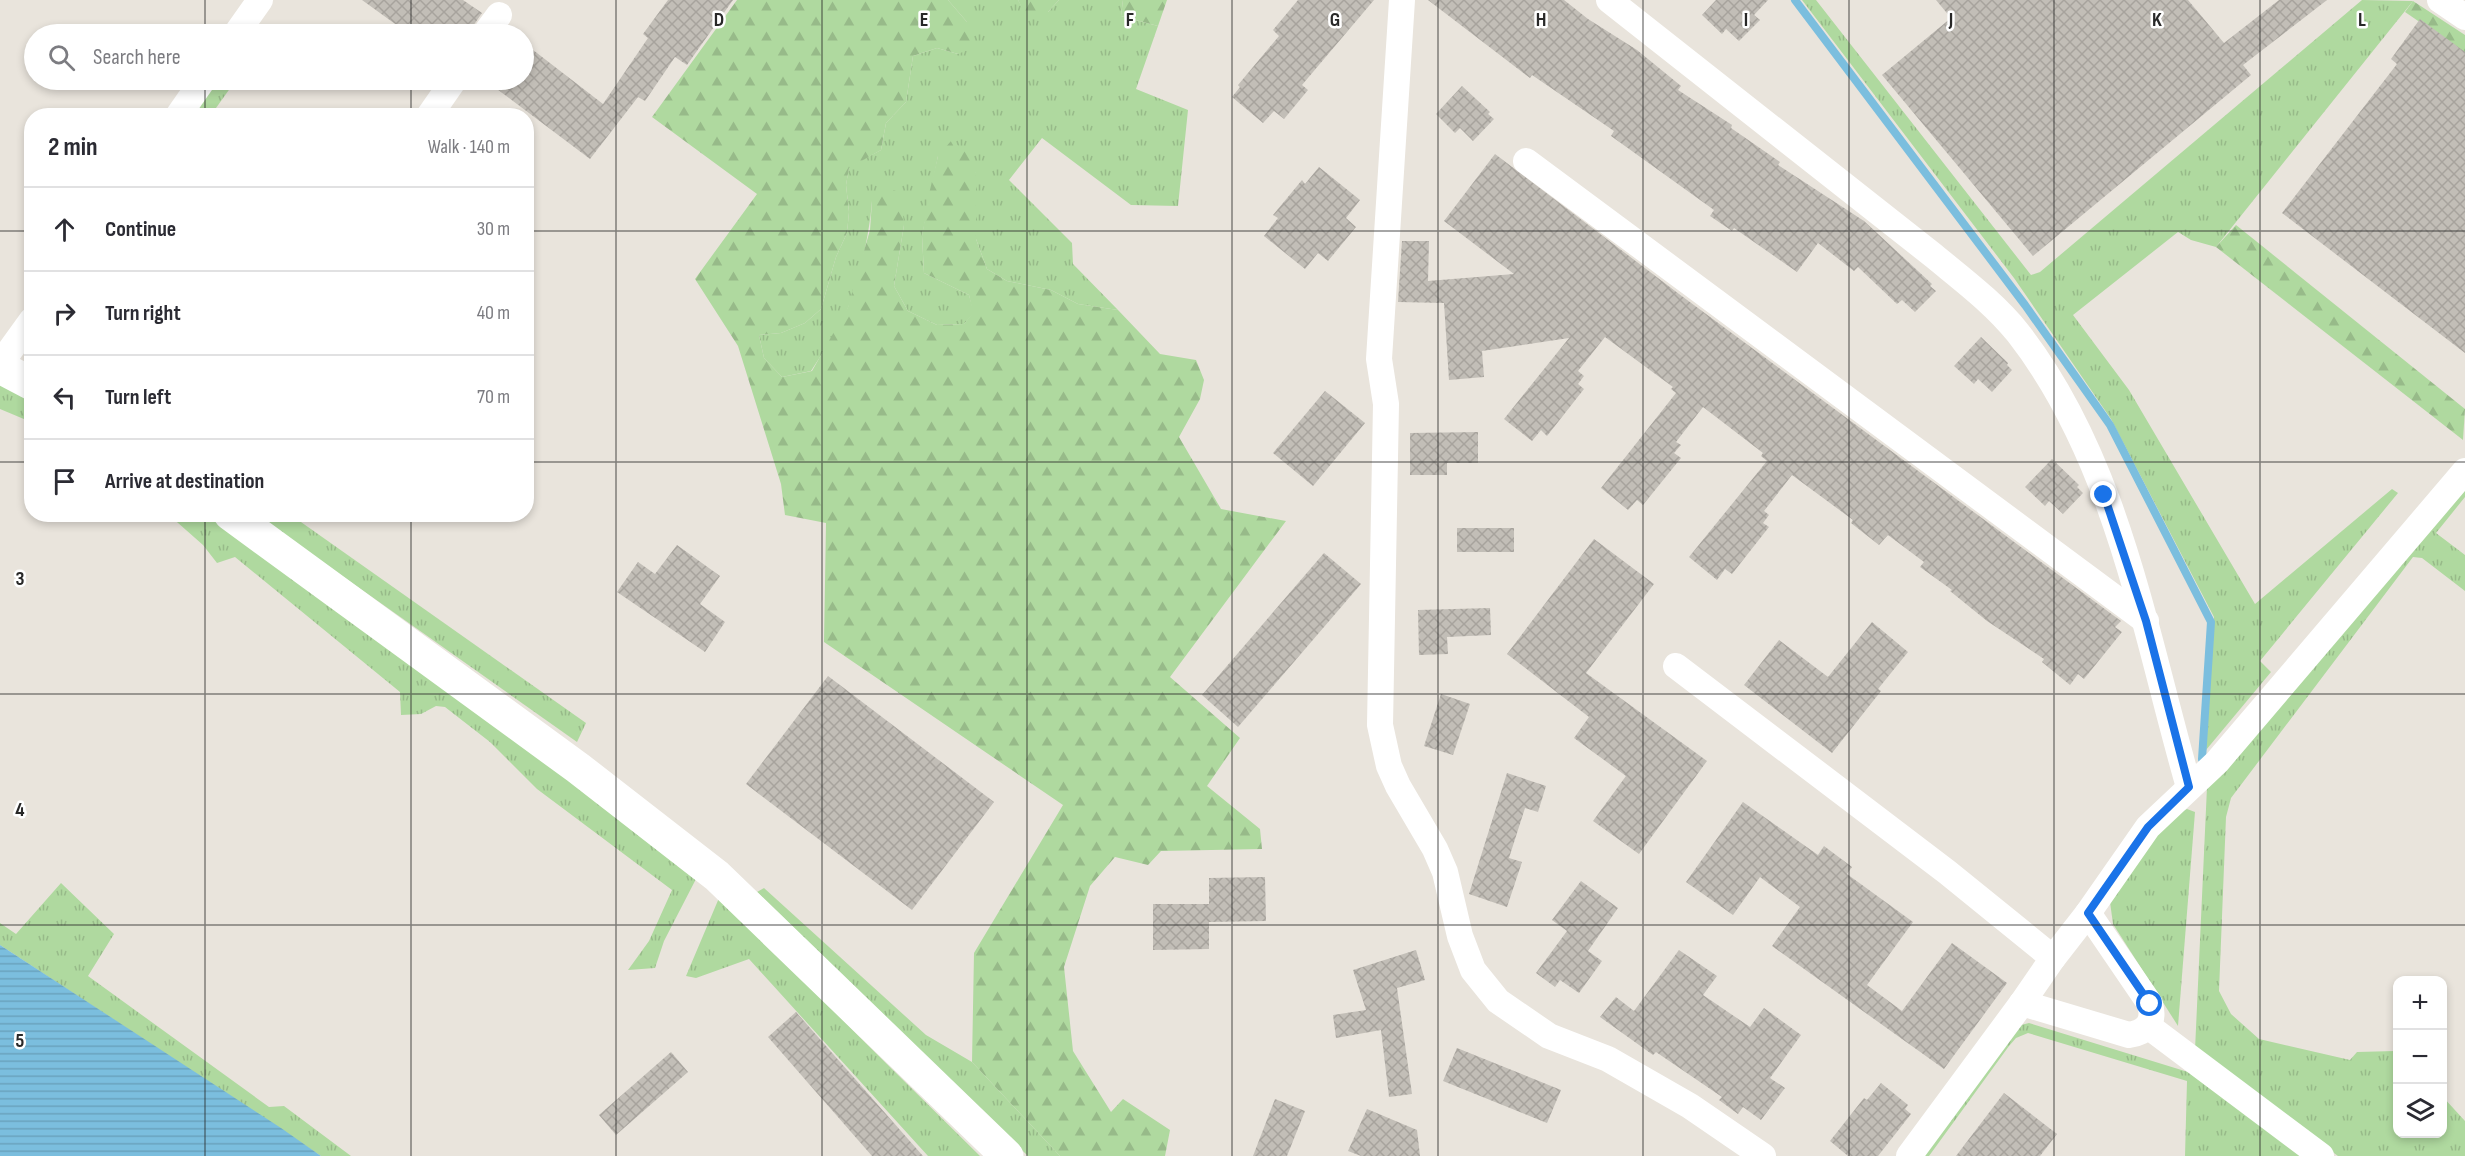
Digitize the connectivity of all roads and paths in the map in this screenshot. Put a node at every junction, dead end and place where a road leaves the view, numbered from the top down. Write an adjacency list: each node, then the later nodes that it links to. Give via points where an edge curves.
1 (260, 0): 6 (street)
2 (1402, 0): 25 (street, via 1378,359 1386,404 1380,725 1389,766 1445,872 1460,936 1473,970 1498,1001 1549,1036 1608,1059 1690,1106)
3 (1609, 0): 17 (street, via 1934,256 1979,293 2017,332 2050,380 2093,465)
4 (2440, 0): 5 (street)
5 (2465, 17)
6 (243, 24)
7 (196, 90): 9 (street)
8 (447, 90): 10 (street)
9 (184, 108)
10 (435, 108)
11 (1526, 161): 17 (street)
12 (24, 331): 13 (street)
13 (0, 365): 14 (street)
14 (24, 379)
15 (2465, 471): 19 (street, via 2254,721)
16 (241, 522): 24 (street, via 578,768 717,876)
17 (2146, 621): 19 (street)
18 (1676, 666): 21 (street, via 1947,872)
19 (2189, 787): 20 (street, via 2148,827)
20 (2088, 913): 21 (street); 23 (street, via 2150,1004 2153,1015)
21 (2053, 958): 22 (street)
22 (2022, 1004): 23 (street, via 2129,1035 2141,1033); 26 (street)
23 (2148, 1026): 27 (street)
24 (1007, 1156)
25 (1763, 1156)
26 (1909, 1156)
27 (2321, 1156)

